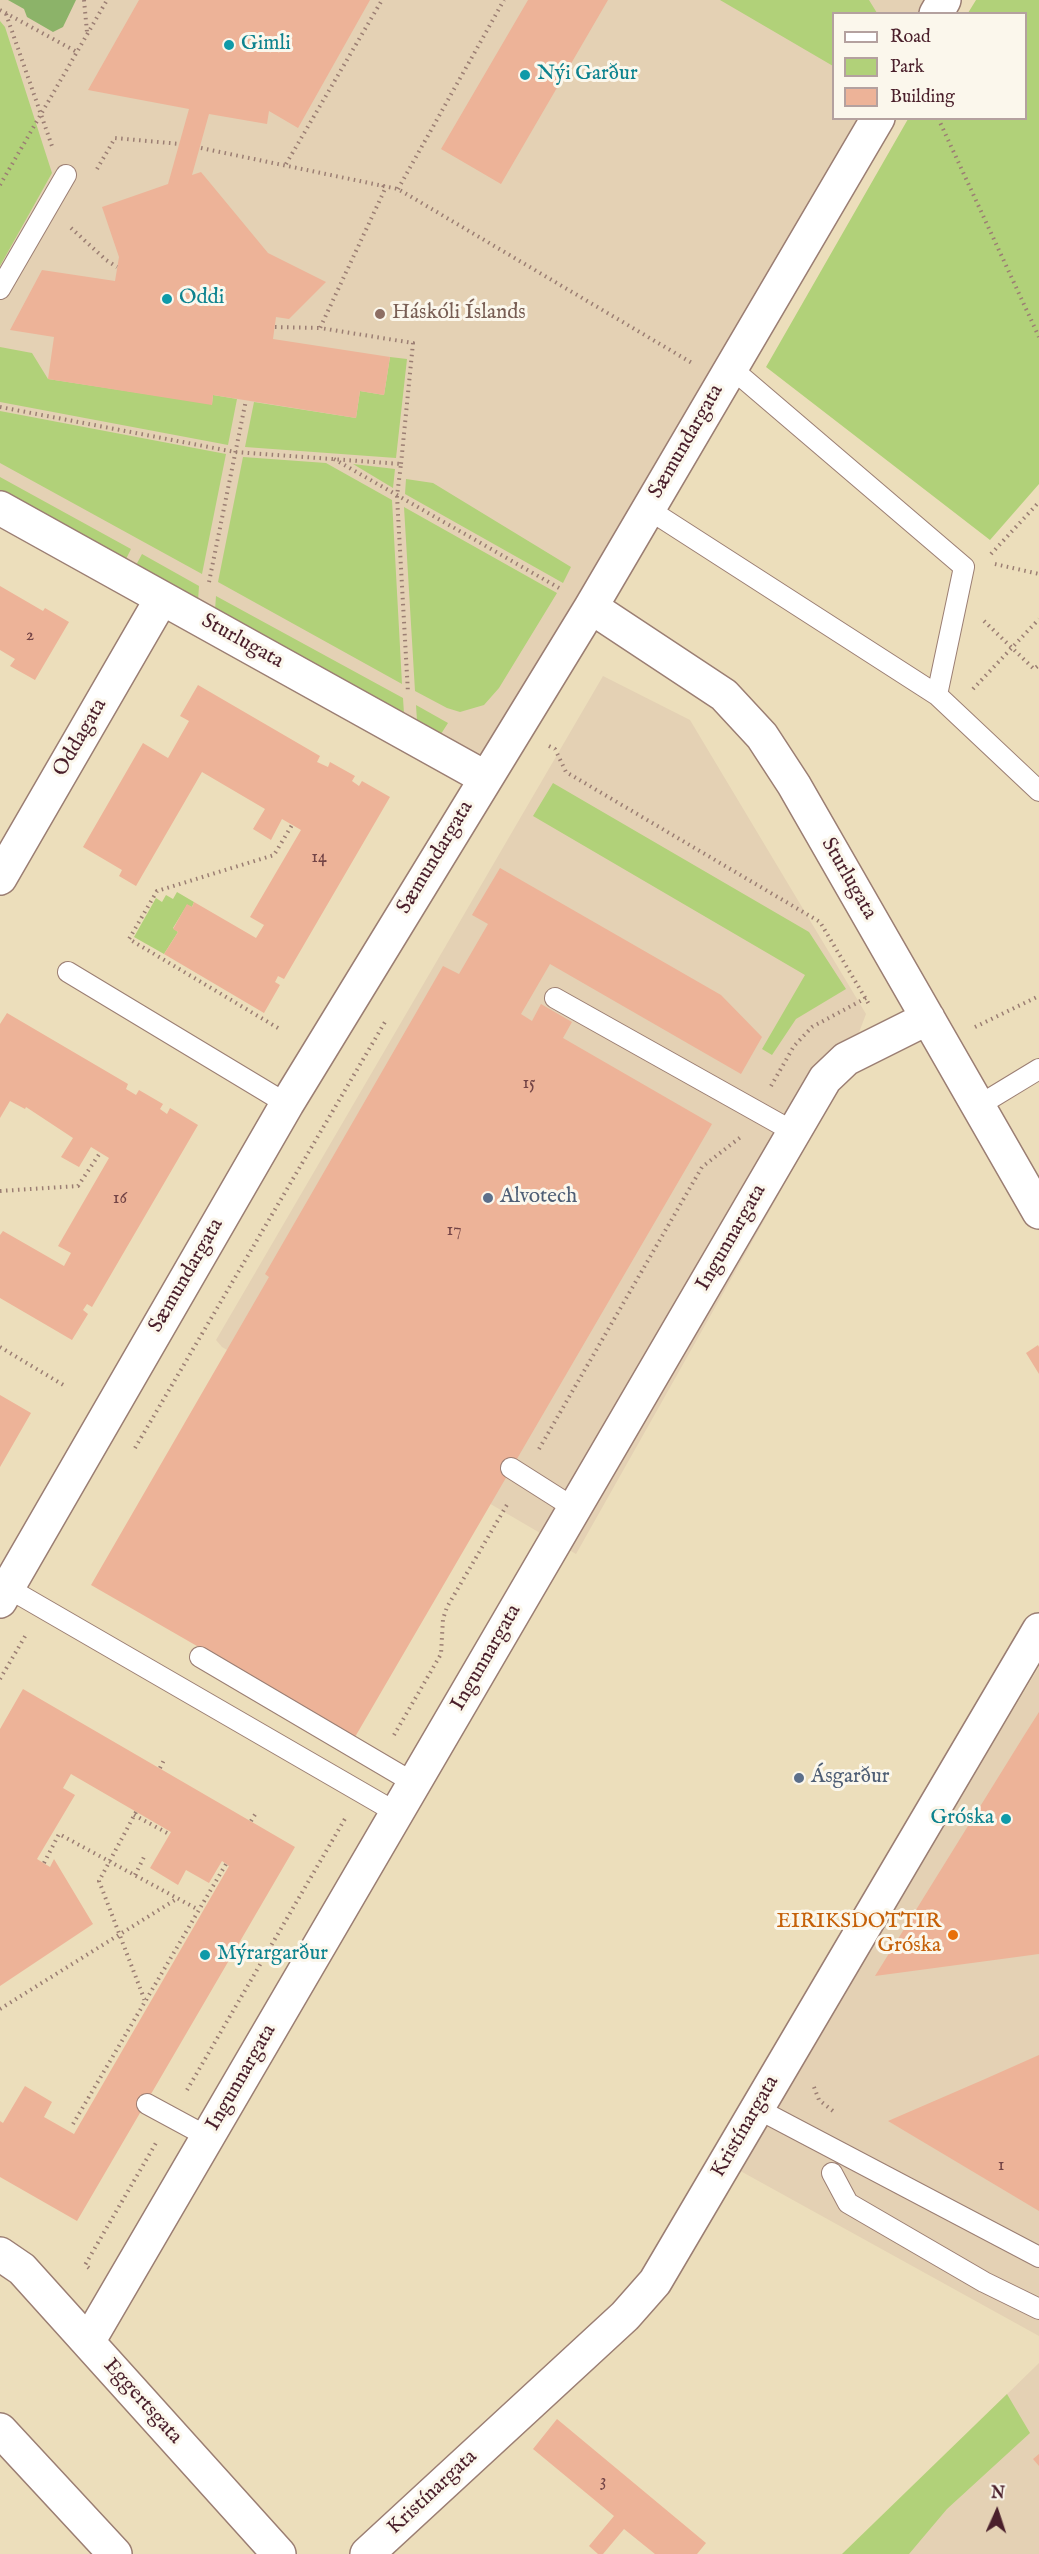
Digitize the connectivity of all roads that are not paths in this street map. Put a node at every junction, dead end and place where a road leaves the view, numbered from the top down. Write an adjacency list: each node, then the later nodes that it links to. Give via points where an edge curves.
1 (877, 120): 4 (street, Sæmundargata)
2 (61, 167): 3 (lane)
3 (0, 289)
4 (730, 367): 6 (street, Sæmundargata); 9 (lane, via 964,567)
5 (0, 508): 7 (street, Sturlugata)
6 (648, 509): 8 (street, Sæmundargata); 9 (lane)
7 (162, 598): 10 (street, Sturlugata); 12 (street, Oddagata)
8 (578, 599): 10 (street, Sæmundargata); 15 (street, Sturlugata, via 724,695 762,736)
9 (937, 695): 11 (lane)
10 (484, 777): 17 (street, Sæmundargata)
11 (1039, 790)
12 (0, 878)
13 (68, 972): 17 (lane)
14 (555, 998): 19 (lane)
15 (935, 1030): 18 (street, Sturlugata); 19 (street, Ingunnargata, via 887,1039 846,1059 832,1071)
16 (1039, 1069): 18 (lane)
17 (287, 1104): 23 (street, Sæmundargata)
18 (978, 1106): 20 (street, Sturlugata)
19 (794, 1132): 22 (street, Ingunnargata)
20 (1039, 1212)
21 (517, 1472): 22 (lane)
22 (574, 1508): 26 (street, Ingunnargata)
23 (4, 1595): 27 (lane, via 42,1608)
24 (1039, 1630): 29 (street, Kristínargata)
25 (200, 1657): 26 (lane)
26 (414, 1783): 27 (street, Ingunnargata)
27 (397, 1813): 30 (street, Ingunnargata)
28 (147, 2104): 30 (lane)
29 (756, 2108): 33 (lane); 39 (street, Kristínargata, via 655,2282 626,2316)
30 (208, 2137): 35 (street, Ingunnargata)
31 (832, 2173): 34 (lane, via 848,2203 984,2282)
32 (0, 2254): 35 (street, Eggertsgata, via 22,2269)
33 (1039, 2257)
34 (1039, 2309)
35 (88, 2342): 38 (street, Eggertsgata)
36 (0, 2430): 37 (street)
37 (114, 2554)
38 (279, 2554)
39 (367, 2554)

